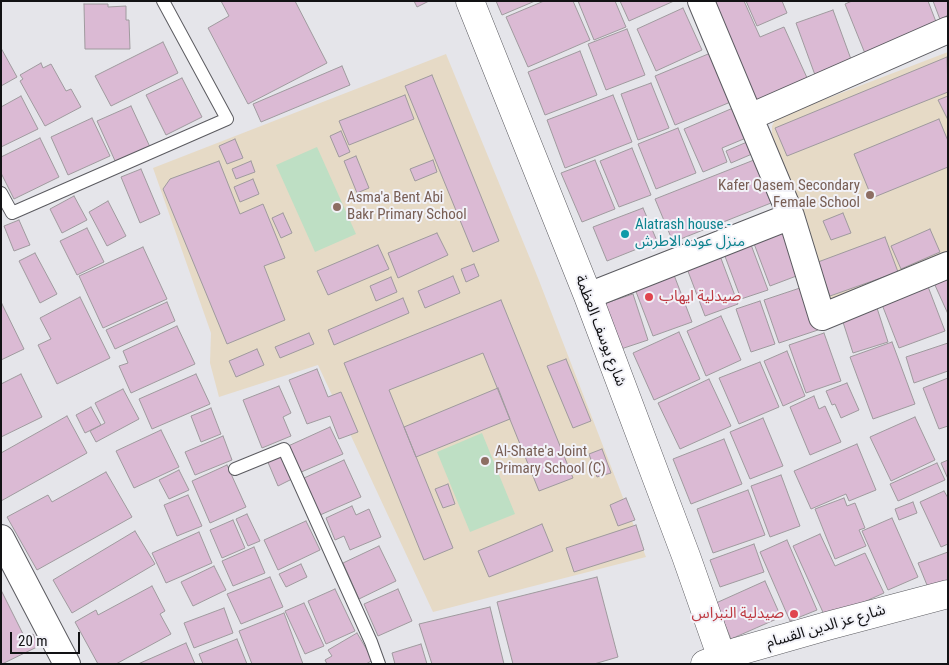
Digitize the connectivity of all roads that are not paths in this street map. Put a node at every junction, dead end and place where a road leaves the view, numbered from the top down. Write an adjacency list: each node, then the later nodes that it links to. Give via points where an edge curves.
1 (163, 1): 6 (lane, via 227,119 12,213)
2 (470, 1): 9 (street, شارع يوسف العظمة)
3 (701, 1): 5 (street)
4 (948, 30): 5 (street)
5 (750, 117): 7 (street)
6 (1, 193)
7 (791, 216): 8 (street, via 822,317); 9 (street)
8 (948, 265)
9 (588, 296): 14 (street, شارع يوسف العظمة, via 686,556)
10 (235, 469): 16 (lane, via 284,449)
11 (1, 538): 15 (street)
12 (948, 594): 14 (street, شارع عز الدين القسام, via 826,626)
13 (948, 609): 17 (street, شارع عز الدين القسام)
14 (717, 661)
15 (67, 664)
16 (379, 664)
17 (760, 664)

